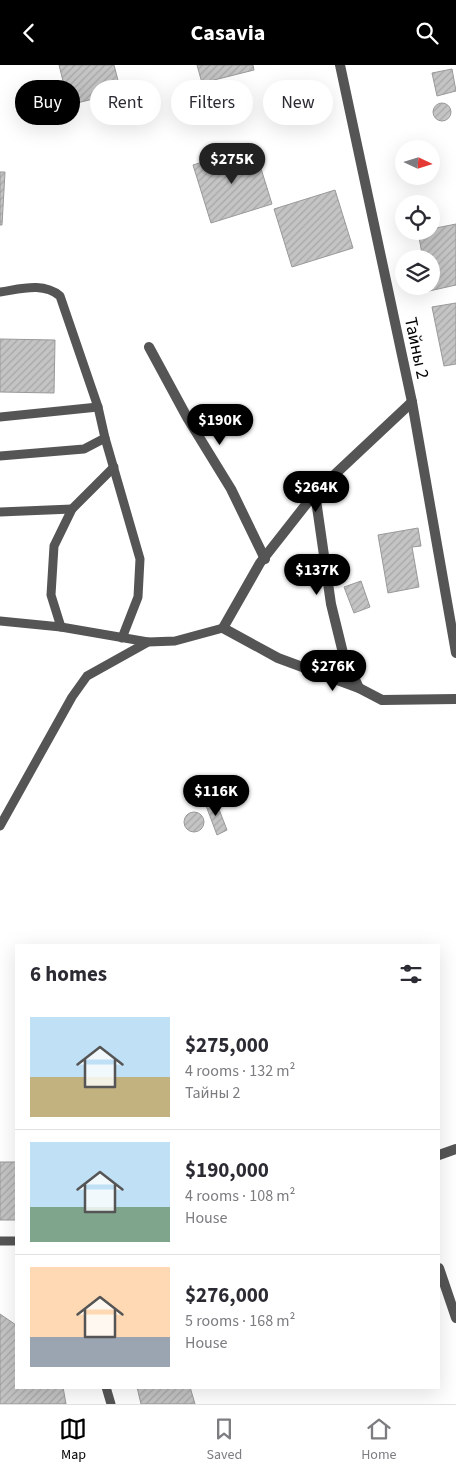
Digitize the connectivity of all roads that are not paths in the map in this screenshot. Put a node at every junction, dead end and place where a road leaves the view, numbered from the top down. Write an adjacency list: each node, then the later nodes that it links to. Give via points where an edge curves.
1 (340, 65): 4 (street, Тайны 2)
2 (0, 292): 5 (lane, via 40,287 51,288 60,296)
3 (149, 347): 13 (street, via 231,489)
4 (412, 402): 10 (street); 19 (street, Тайны 2)
5 (98, 407): 6 (lane); 7 (lane)
6 (0, 417)
7 (105, 438): 8 (lane, via 84,449); 9 (lane)
8 (0, 456)
9 (114, 467): 11 (lane); 17 (lane, via 140,559 138,597)
10 (314, 493): 13 (street); 20 (street, via 335,621 343,653)
11 (72, 509): 12 (lane); 15 (lane, via 54,546 52,595)
12 (0, 512)
13 (265, 559): 16 (street)
14 (0, 621): 15 (lane)
15 (61, 627): 17 (lane)
16 (223, 628): 18 (lane, via 175,641); 20 (street, via 278,658)
17 (122, 638): 18 (lane)
18 (148, 642): 22 (lane, via 87,676)
19 (456, 653)
20 (359, 688): 21 (street, via 382,700)
21 (456, 699)
22 (0, 826)
23 (456, 1149): 24 (street)
24 (440, 1155)
25 (0, 1241): 26 (lane)
26 (15, 1241)
27 (440, 1271): 28 (street)
28 (456, 1318)
29 (107, 1389): 30 (lane)
30 (111, 1404)

